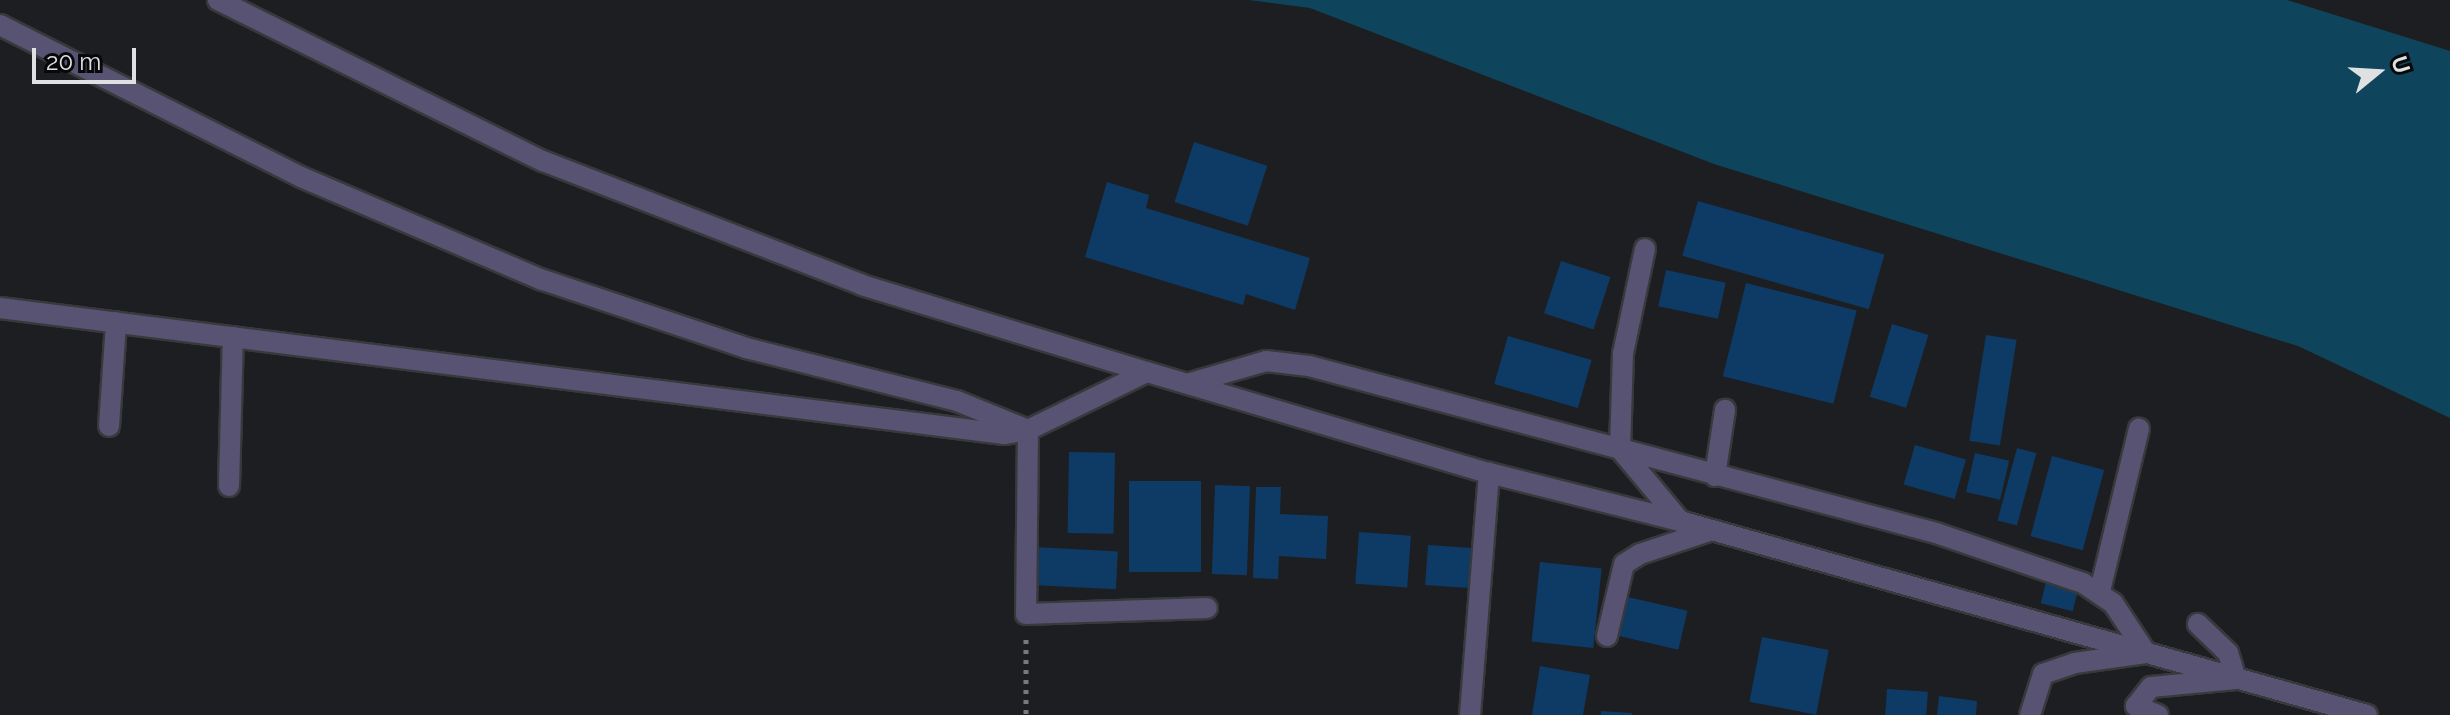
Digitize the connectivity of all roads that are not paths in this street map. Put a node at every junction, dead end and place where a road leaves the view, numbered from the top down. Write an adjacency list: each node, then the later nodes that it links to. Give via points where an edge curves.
1 (218, 0): 7 (street, via 543,161 862,285)
2 (0, 25): 12 (street, via 301,177 543,280 746,348 957,401)
3 (1645, 249): 13 (street, via 1623,353)
4 (0, 308): 5 (street)
5 (116, 322): 6 (street); 10 (street)
6 (233, 337): 12 (street, via 900,423 1004,434); 16 (street)
7 (1147, 372): 8 (street); 12 (street)
8 (1190, 383): 13 (street, via 1266,361 1309,366); 14 (street)
9 (1725, 410): 15 (street)
10 (109, 426)
11 (2139, 429): 19 (street)
12 (1028, 430): 20 (street, via 1026,614)
13 (1620, 449): 15 (street); 17 (street)
14 (1489, 473): 17 (street); 25 (street)
15 (1715, 476): 19 (street, via 1936,533)
16 (229, 486)
17 (1680, 521): 18 (street)
18 (1712, 530): 22 (street, via 1624,564); 23 (street)
19 (2100, 591): 23 (street)
20 (1207, 608)
21 (2198, 624): 24 (street, via 2228,653)
22 (1607, 636)
23 (2146, 653): 24 (street); 26 (street, via 2075,663 2043,674)
24 (2236, 679): 27 (street, via 2151,687 2136,706); 28 (street)
25 (1470, 715)
26 (2030, 715)
27 (2158, 715)
28 (2367, 715)

